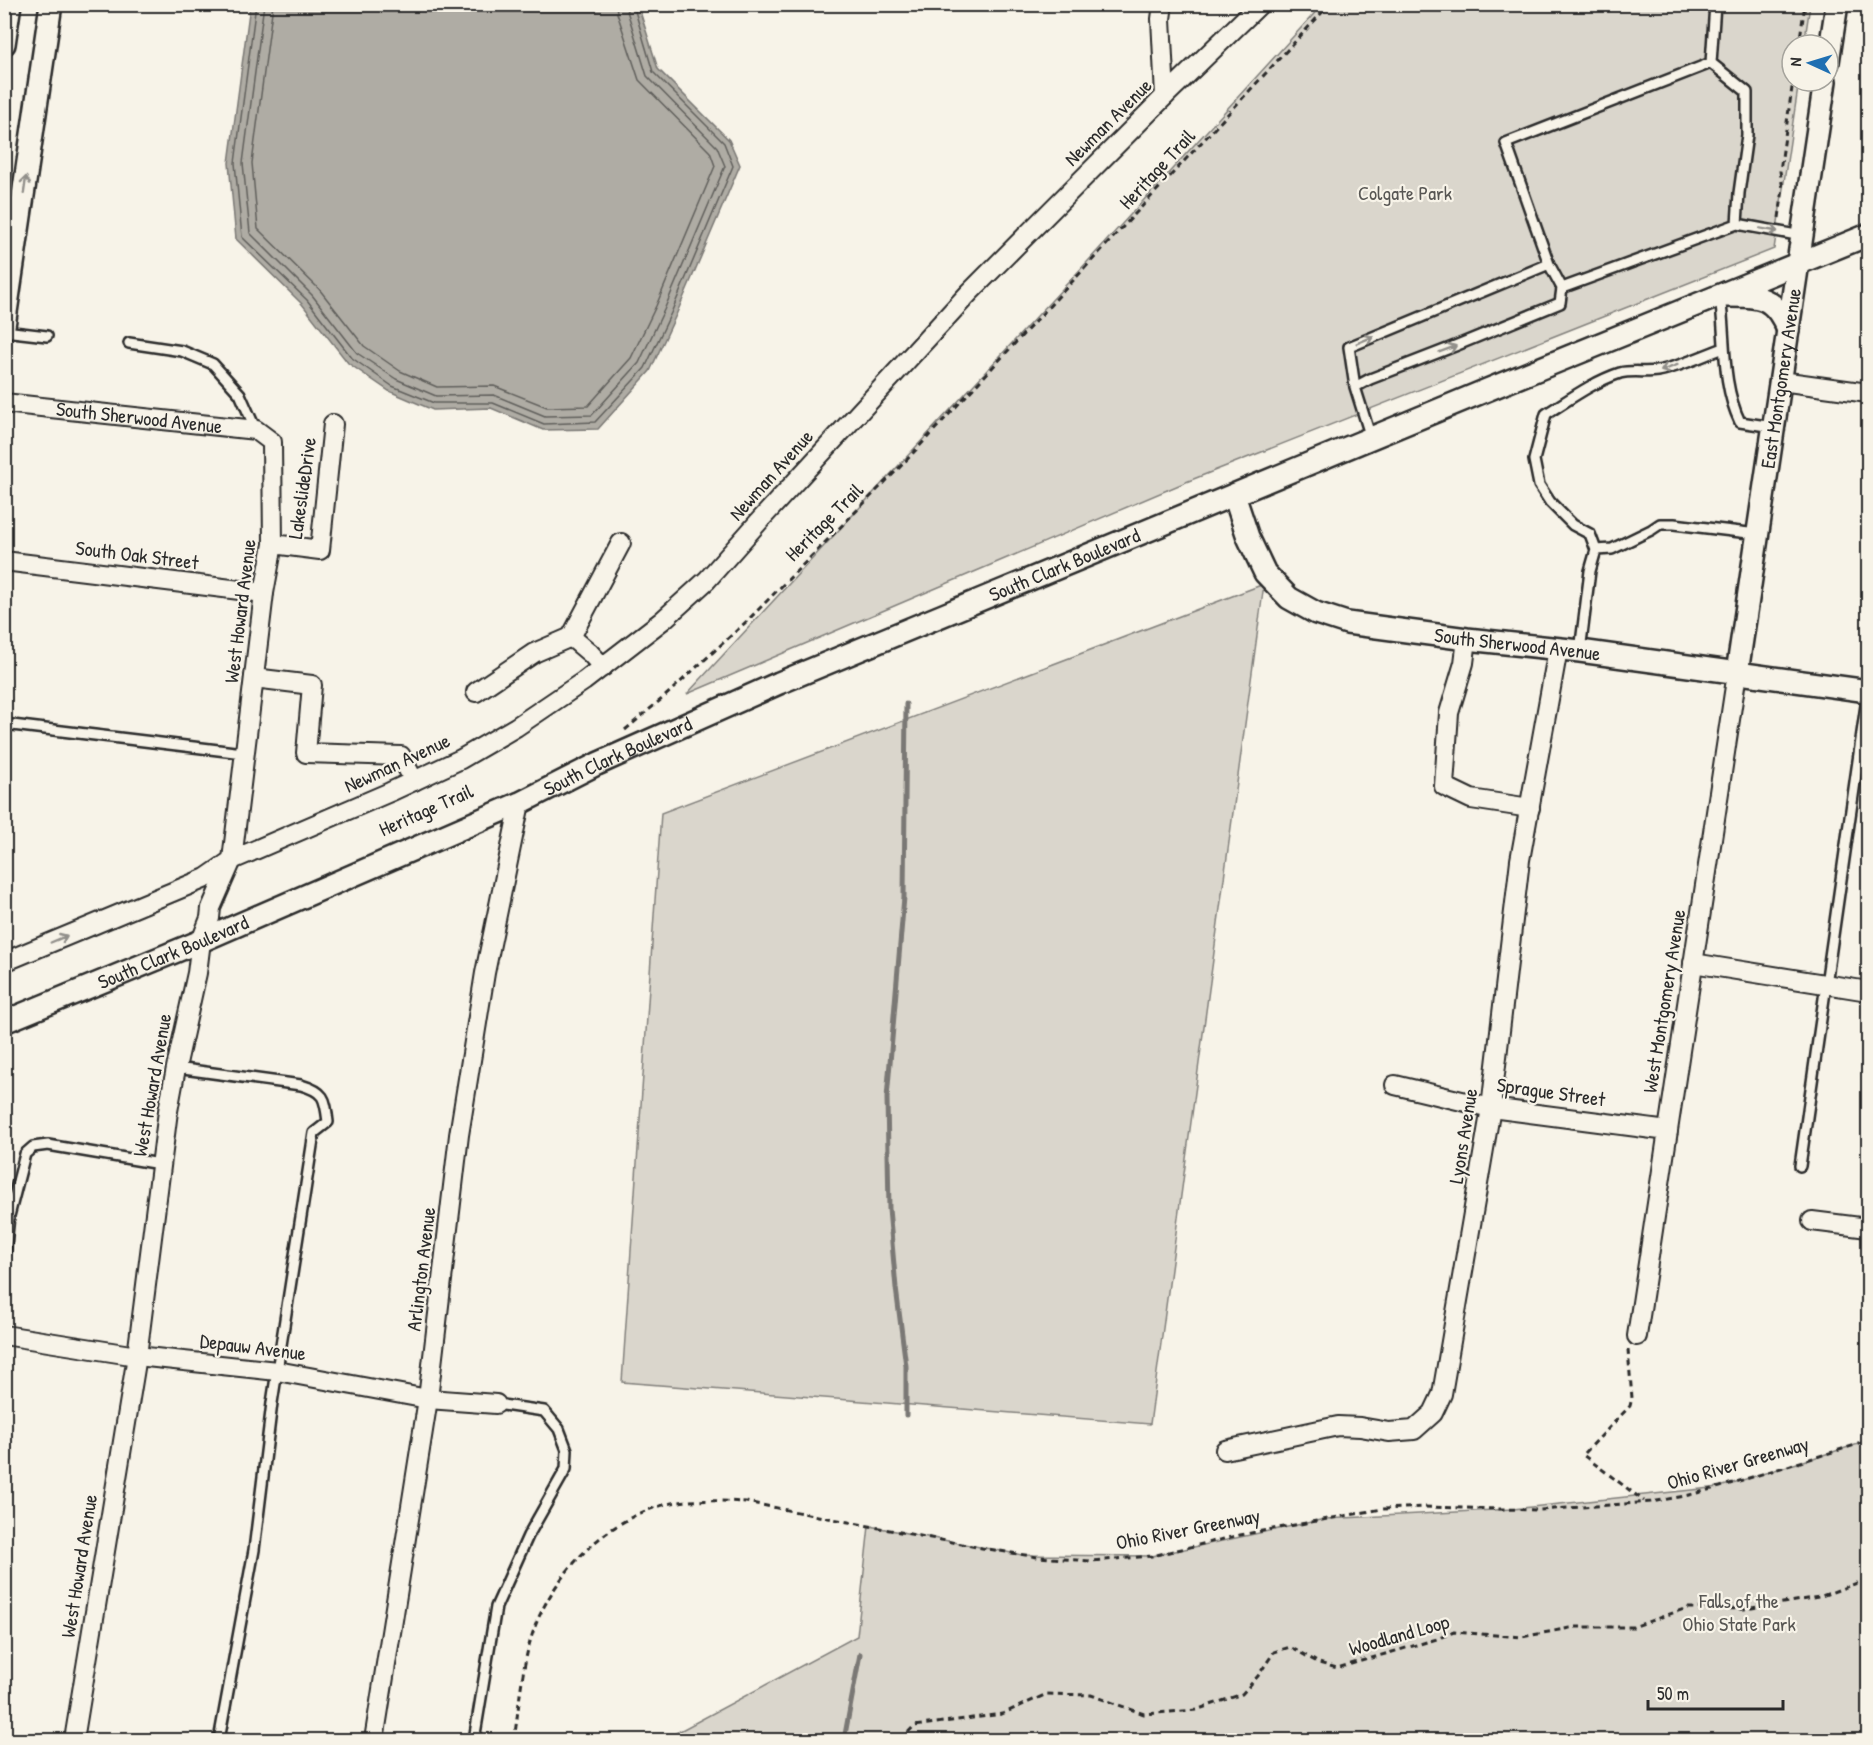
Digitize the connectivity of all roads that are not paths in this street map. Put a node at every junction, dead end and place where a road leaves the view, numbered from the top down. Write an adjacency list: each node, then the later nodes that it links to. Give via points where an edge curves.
1 (10, 4): 8 (street)
2 (51, 4): 19 (street, one-way to 2)
3 (1163, 4): 11 (street)
4 (1260, 4): 11 (street, Newman Avenue)
5 (1715, 4): 9 (lane)
6 (1837, 4): 7 (street)
7 (1832, 33)
8 (4, 44)
9 (1711, 63): 12 (lane, via 1746,92 1747,135); 16 (lane, via 1506,143)
10 (1823, 93): 14 (street, East Montgomery Avenue)
11 (1165, 96): 44 (street, Newman Avenue, via 969,293 707,580)
12 (1737, 224): 14 (lane, one-way to 14); 17 (lane)
13 (1868, 235): 15 (street, South Clark Boulevard)
14 (1802, 236): 15 (street, East Montgomery Avenue)
15 (1798, 262): 18 (street, South Clark Boulevard); 20 (street, East Montgomery Avenue)
16 (1549, 264): 17 (lane); 26 (lane, one-way to 16, via 1348,346)
17 (1562, 288): 26 (lane, one-way to 17, via 1560,303)
18 (1720, 296): 20 (street, via 1748,296 1771,303); 24 (lane); 32 (street, South Clark Boulevard)
19 (4, 326)
20 (1788, 330): 25 (street, East Montgomery Avenue)
21 (4, 331): 22 (lane)
22 (47, 336)
23 (129, 343): 31 (lane, via 182,351 213,364 240,394)
24 (1724, 348): 30 (lane, via 1740,422); 37 (lane, one-way to 37, via 1659,371 1620,373 1546,414 1534,460 1539,484 1550,502 1573,525 1590,534)
25 (1781, 381): 27 (street); 30 (street, East Montgomery Avenue)
26 (1355, 387): 32 (lane)
27 (1869, 393)
28 (4, 403): 31 (street, South Sherwood Avenue)
29 (333, 424): 36 (street, LakeslideDrive, via 320,550)
30 (1773, 427): 34 (street, East Montgomery Avenue)
31 (256, 430): 36 (street, West Howard Avenue, via 272,442)
32 (1371, 438): 33 (street, South Clark Boulevard)
33 (1234, 495): 41 (street, South Sherwood Avenue, via 1265,573 1289,598 1316,613 1347,623); 52 (street, South Clark Boulevard, via 779,683 597,764)
34 (1757, 534): 37 (lane, via 1659,524 1612,549); 45 (street, East Montgomery Avenue)
35 (621, 543): 40 (street)
36 (273, 544): 39 (street, West Howard Avenue)
37 (1596, 549): 43 (lane)
38 (4, 561): 39 (street, South Oak Street)
39 (264, 593): 46 (street, West Howard Avenue)
40 (571, 637): 44 (street); 48 (street, via 534,653)
41 (1467, 639): 42 (street, South Sherwood Avenue); 53 (street, via 1449,713 1444,786 1471,799)
42 (1558, 649): 43 (street, South Sherwood Avenue); 53 (street, Lyons Avenue)
43 (1580, 651): 45 (street, South Sherwood Avenue)
44 (603, 667): 51 (street, Newman Avenue, via 516,727)
45 (1737, 673): 47 (street, South Sherwood Avenue); 57 (street, West Montgomery Avenue)
46 (254, 678): 50 (street, West Howard Avenue); 51 (street, via 312,684 306,753 401,756)
47 (1868, 691): 58 (lane)
48 (476, 692)
49 (4, 724): 50 (lane)
50 (243, 753): 54 (street, West Howard Avenue)
51 (414, 781): 54 (street, Newman Avenue)
52 (520, 803): 55 (street, South Clark Boulevard); 75 (street, Arlington Avenue, via 485,973 461,1123)
53 (1530, 808): 63 (street, Lyons Avenue, via 1520,860)
54 (232, 860): 55 (street, West Howard Avenue); 56 (street, one-way to 54, via 206,878)
55 (201, 941): 60 (street, South Clark Boulevard); 61 (street, West Howard Avenue)
56 (4, 962)
57 (1693, 963): 58 (street); 64 (street, West Montgomery Avenue)
58 (1826, 984): 59 (street); 66 (lane)
59 (1869, 991)
60 (4, 1022)
61 (176, 1068): 65 (street, West Howard Avenue); 74 (lane, via 301,1085 316,1089 326,1102 328,1122 314,1132)
62 (1395, 1085): 63 (street, Sprague Street)
63 (1491, 1108): 64 (street, Sprague Street); 77 (street, Lyons Avenue, via 1442,1394 1433,1413 1414,1430 1389,1432 1338,1426)
64 (1668, 1131): 72 (street, West Montgomery Avenue)
65 (160, 1164): 67 (lane, via 48,1145 33,1147 25,1154); 73 (street, West Howard Avenue)
66 (1800, 1166)
67 (7, 1216): 70 (lane)
68 (1812, 1221): 69 (street)
69 (1869, 1228)
70 (4, 1265)
71 (4, 1335): 73 (street, Depauw Avenue)
72 (1636, 1336)
73 (137, 1356): 74 (street, Depauw Avenue); 78 (street, West Howard Avenue)
74 (278, 1371): 75 (street, Depauw Avenue); 79 (lane, via 254,1550)
75 (428, 1399): 76 (street, Depauw Avenue); 80 (street, Arlington Avenue)
76 (496, 1404): 81 (lane, via 544,1412 559,1430 567,1450 566,1469 528,1536 496,1607)
77 (1225, 1450)
78 (74, 1740)
79 (219, 1740)
80 (374, 1740)
81 (474, 1740)

